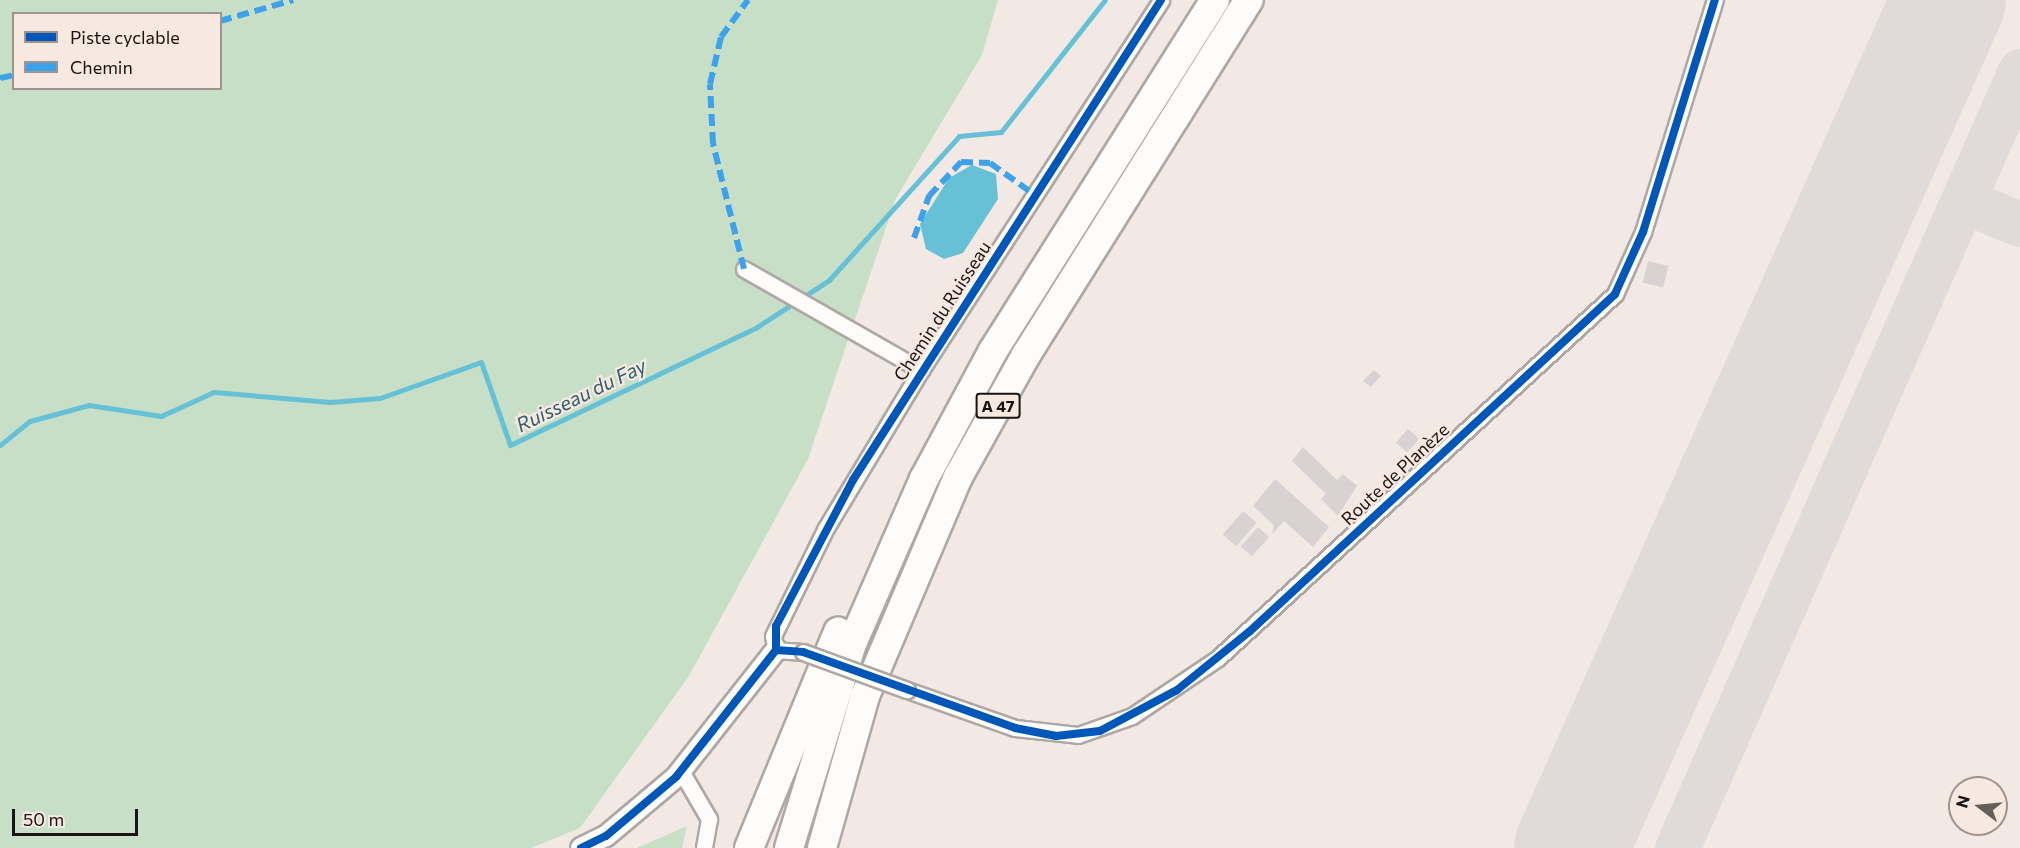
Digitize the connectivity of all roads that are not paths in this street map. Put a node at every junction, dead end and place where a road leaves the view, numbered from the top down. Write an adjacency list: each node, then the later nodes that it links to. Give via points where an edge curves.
1 (1161, 0): 6 (street, Chemin du Ruisseau)
2 (1215, 0): 7 (highway, A 47, via 993,351)
3 (1250, 0): 9 (highway, A 47, via 1026,355 958,477 908,585)
4 (1715, 0): 8 (street, Route de Planèze, bridge, via 1643,232 1615,294 1218,658 1132,716 1078,735 1015,728 803,652)
5 (744, 269): 6 (street)
6 (921, 370): 8 (street, Chemin du Ruisseau, via 796,585 776,626)
7 (884, 567): 13 (highway, via 853,601); 14 (highway, A 47, via 819,738)
8 (776, 650): 10 (street)
9 (848, 756): 15 (highway, A 47); 16 (highway)
10 (681, 771): 11 (street, via 606,836); 12 (street, via 709,819)
11 (581, 848)
12 (704, 848)
13 (749, 848)
14 (789, 848)
15 (822, 848)
16 (837, 848)

